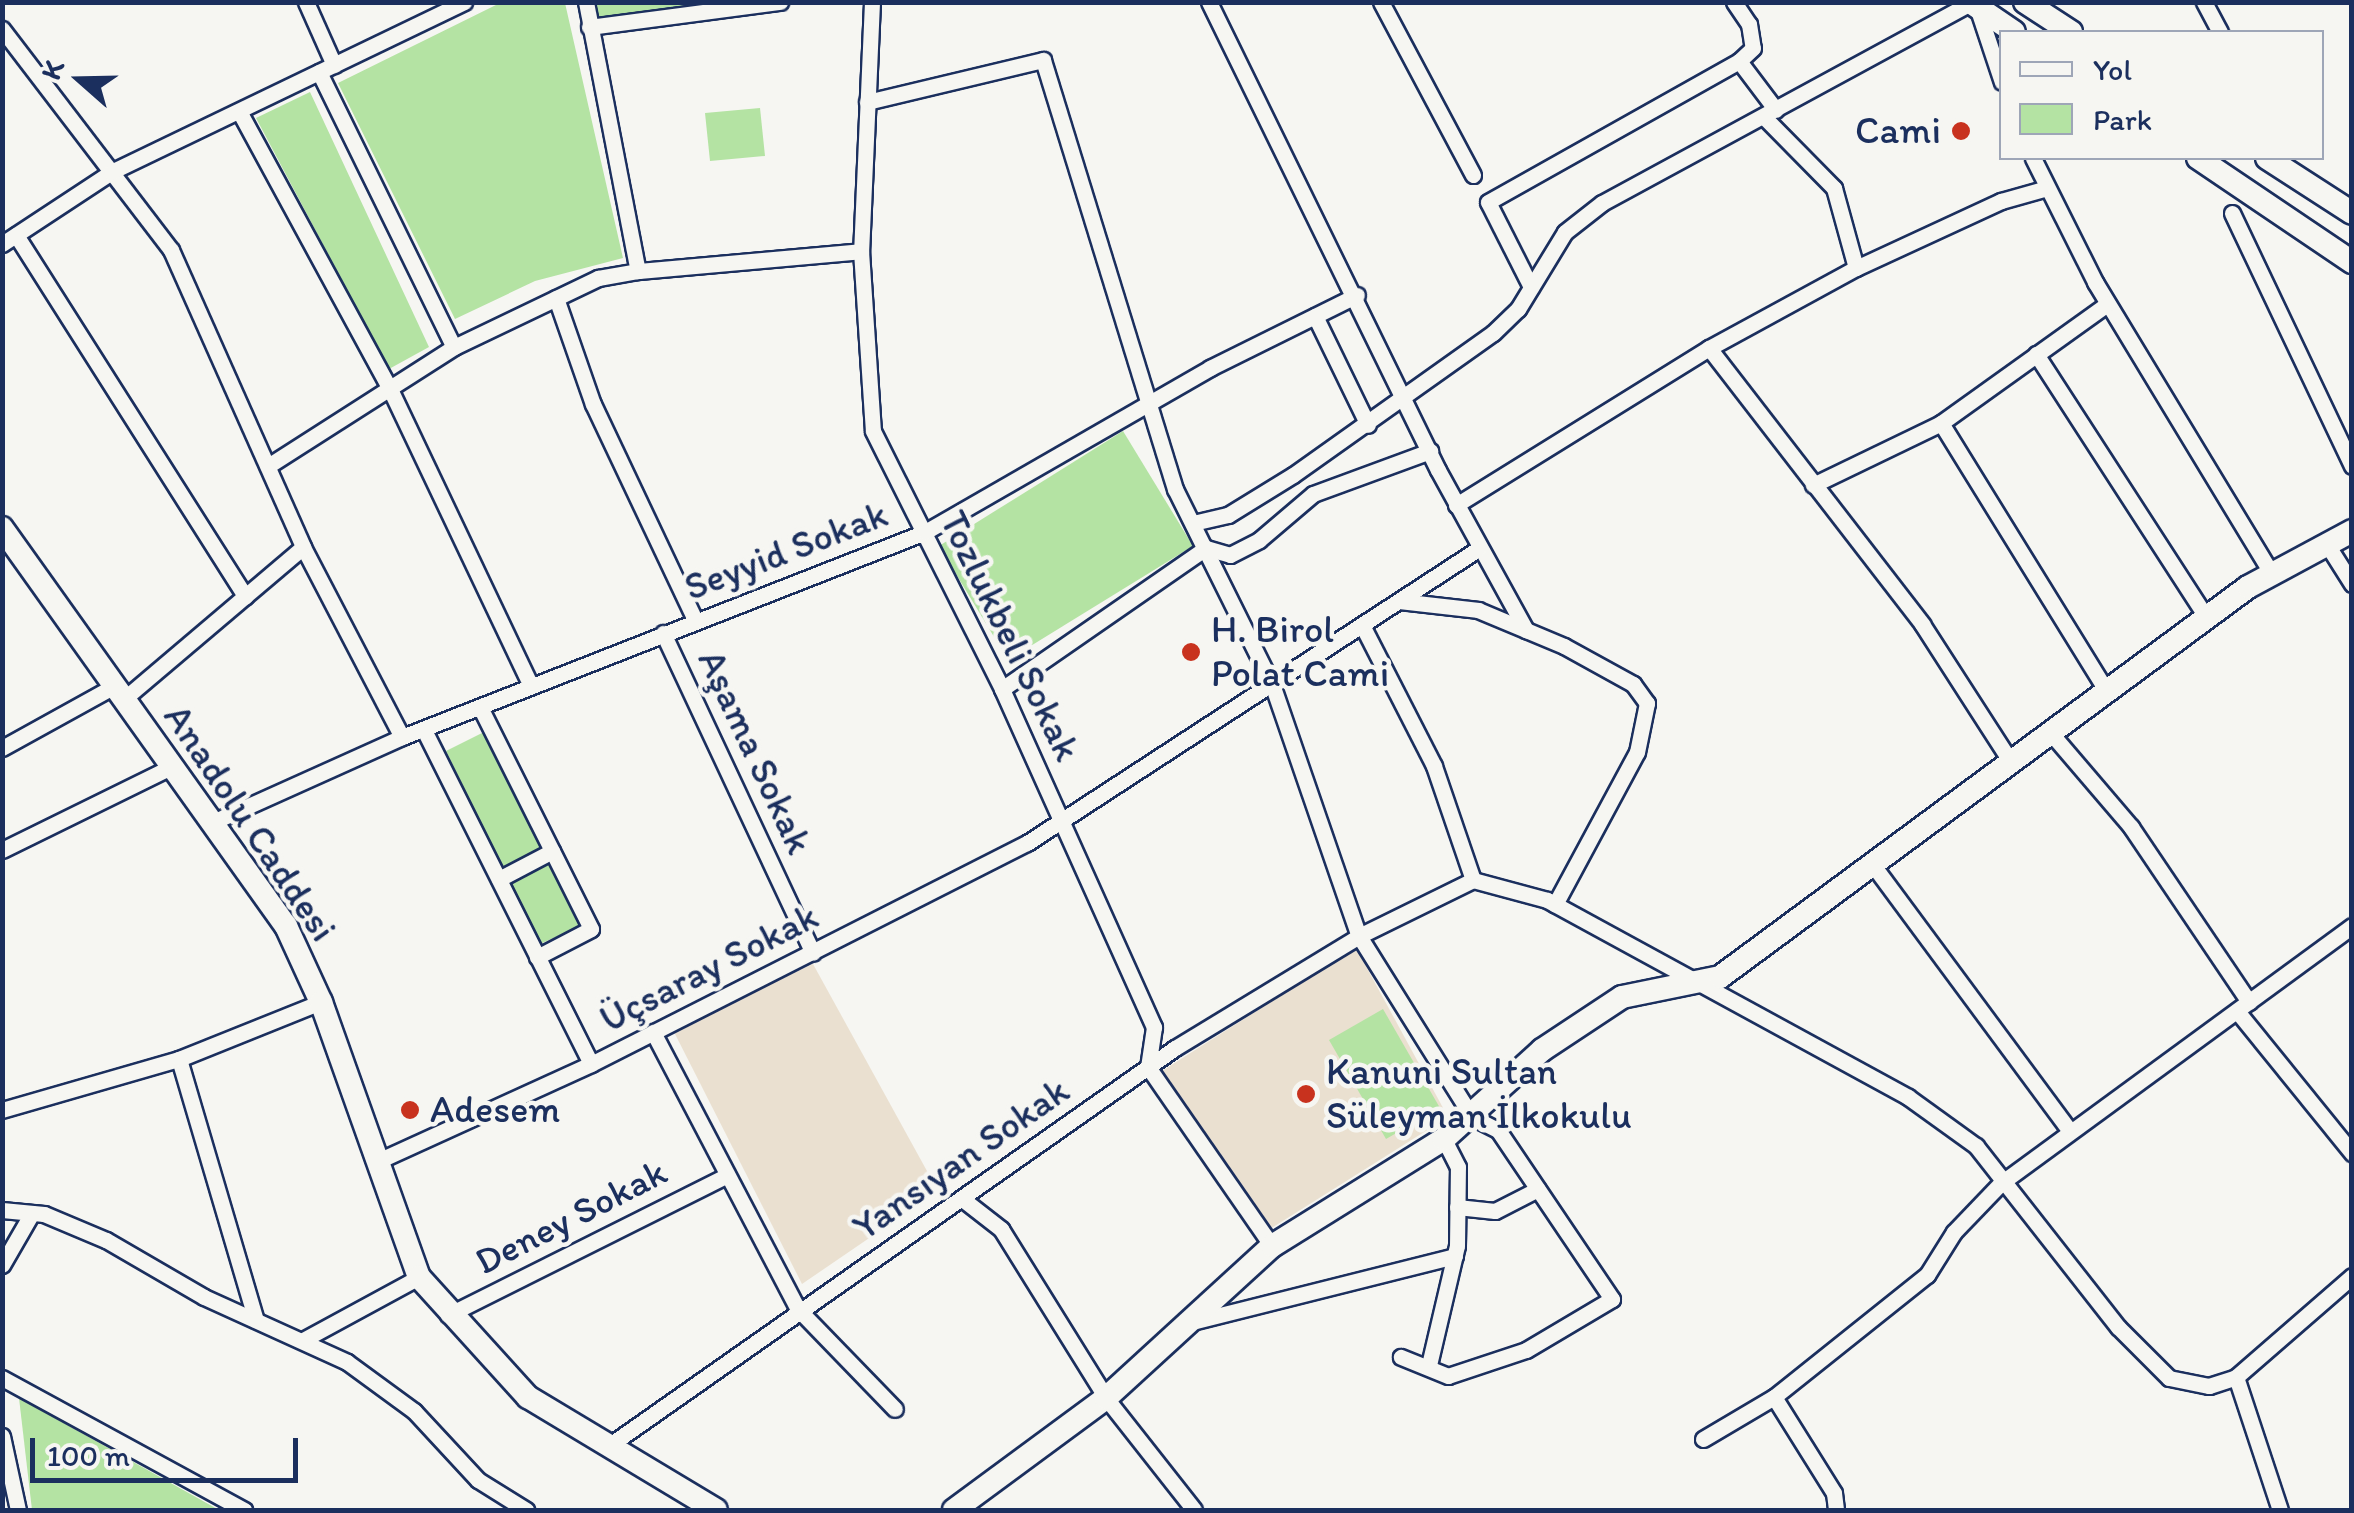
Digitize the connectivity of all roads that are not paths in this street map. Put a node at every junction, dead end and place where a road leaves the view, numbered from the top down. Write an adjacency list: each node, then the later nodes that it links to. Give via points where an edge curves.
1 (306, 2): 18 (street)
2 (464, 2): 18 (street)
3 (586, 2): 12 (street)
4 (780, 2): 12 (street)
5 (872, 2): 20 (street, Tozlukbeli Sokak)
6 (1210, 2): 37 (street)
7 (1381, 2): 27 (street)
8 (1734, 2): 17 (street, via 1754,48)
9 (2025, 2): 14 (street)
10 (2204, 2): 15 (street)
11 (1972, 4): 13 (street); 19 (street); 22 (street)
12 (589, 27): 35 (street)
13 (2011, 30)
14 (2068, 30)
15 (2219, 30)
16 (5, 39): 26 (street)
17 (1740, 62): 22 (street); 36 (street, via 1488,202)
18 (327, 68): 21 (street); 41 (street)
19 (1999, 74)
20 (868, 102): 32 (street, Tozlukbeli Sokak); 46 (street, via 1043,60)
21 (238, 110): 26 (street); 44 (street)
22 (1770, 113): 34 (street, via 1834,188); 36 (street, via 1602,203 1565,232)
23 (2033, 160): 28 (street)
24 (2201, 160): 33 (street)
25 (2278, 162): 29 (street)
26 (111, 172): 31 (street); 50 (street, via 171,250)
27 (1473, 174)
28 (2047, 188): 34 (street, via 2001,201); 39 (street)
29 (2352, 212)
30 (2232, 213): 51 (street)
31 (10, 240): 64 (street)
32 (861, 251): 35 (street); 56 (street, Tozlukbeli Sokak, via 873,431)
33 (2352, 262)
34 (1856, 268): 42 (street)
35 (638, 271): 38 (street, via 598,278)
36 (1531, 287): 45 (street, via 1493,333)
37 (1357, 295): 40 (street, Seyyid Sokak); 45 (street)
38 (556, 298): 41 (street); 67 (street, via 593,404)
39 (2107, 304): 43 (street); 62 (street)
40 (1315, 316): 46 (street, Seyyid Sokak); 48 (street)
41 (454, 347): 44 (street)
42 (1708, 348): 52 (street); 53 (street)
43 (2036, 354): 47 (street); 66 (street)
44 (390, 389): 50 (street); 72 (street)
45 (1406, 399): 48 (street); 49 (street)
46 (1146, 406): 54 (street); 56 (street, Seyyid Sokak)
47 (1941, 422): 52 (street); 74 (street)
48 (1368, 425): 54 (street, via 1228,515)
49 (1430, 451): 53 (street); 60 (street, via 1312,494 1259,540 1230,555)
50 (268, 466): 59 (street)
51 (2352, 466)
52 (1813, 486): 81 (street, via 1922,624)
53 (1456, 504): 61 (street)
54 (1193, 523): 60 (street)
55 (2352, 531): 58 (street)
56 (925, 532): 67 (street, Seyyid Sokak); 73 (street, Tozlukbeli Sokak)
57 (6, 541): 75 (street, Anadolu Caddesi)
58 (2328, 546): 62 (street); 63 (street)
59 (303, 548): 64 (street); 79 (street)
60 (1206, 548): 71 (street); 73 (street)
61 (1478, 549): 65 (street, Üçsaray Sokak); 69 (street)
62 (2272, 574): 66 (street)
63 (2352, 584)
64 (245, 596): 75 (street)
65 (1399, 601): 68 (street, Üçsaray Sokak); 69 (street, via 1478,610)
66 (2206, 618): 74 (street)
67 (694, 620): 70 (street, Seyyid Sokak)
68 (1362, 625): 71 (street, Üçsaray Sokak); 89 (street, via 1434,766)
69 (1526, 630): 90 (street, via 1633,684 1647,703 1637,752)
70 (663, 633): 72 (street, Seyyid Sokak); 93 (street, Aşama Sokak)
71 (1272, 684): 83 (street, Üçsaray Sokak); 92 (street)
72 (530, 686): 76 (street, Seyyid Sokak)
73 (1002, 689): 83 (street, Tozlukbeli Sokak)
74 (2106, 690): 78 (street)
75 (120, 692): 80 (street); 82 (street, Anadolu Caddesi)
76 (480, 707): 77 (street, Seyyid Sokak); 86 (street)
77 (424, 730): 79 (street, Seyyid Sokak); 88 (street)
78 (2050, 732): 81 (street); 97 (street, via 2131,827)
79 (402, 737): 84 (street, Seyyid Sokak)
80 (2, 748)
81 (2011, 762): 87 (street)
82 (173, 766): 84 (street, Anadolu Caddesi); 85 (street)
83 (1060, 816): 93 (street, Üçsaray Sokak, via 1027,843); 101 (street, Tozlukbeli Sokak, via 1154,1026)
84 (215, 821): 96 (street, Anadolu Caddesi, via 286,926)
85 (2, 850)
86 (552, 852): 88 (street); 94 (street, via 591,929)
87 (1872, 864): 95 (street, via 1720,977); 104 (street)
88 (498, 879): 94 (street)
89 (1474, 880): 90 (street); 92 (street, Yansıyan Sokak)
90 (1555, 904): 95 (street)
91 (2352, 926): 97 (street)
92 (1359, 936): 101 (street, Yansıyan Sokak); 103 (street)
93 (813, 953): 98 (street, Üçsaray Sokak)
94 (537, 956): 100 (street)
95 (1694, 980): 103 (street, via 1622,998 1542,1050); 109 (street, via 1908,1097 1976,1146)
96 (321, 1002): 99 (street); 107 (street, Anadolu Caddesi)
97 (2243, 1007): 104 (street); 106 (street)
98 (652, 1032): 100 (street, Üçsaray Sokak); 108 (street)
99 (179, 1060): 102 (street); 122 (street)
100 (591, 1064): 107 (street, Üçsaray Sokak)
101 (1148, 1067): 111 (street, Yansıyan Sokak); 115 (street)
102 (2, 1110)
103 (1472, 1118): 105 (street); 110 (street, via 1498,1130)
104 (2069, 1130): 109 (street)
105 (1444, 1139): 112 (street, via 1458,1167); 115 (street)
106 (2352, 1153)
107 (378, 1161): 118 (street, Anadolu Caddesi)
108 (724, 1176): 120 (street); 121 (street, Deney Sokak)
109 (2001, 1183): 127 (street, via 2118,1328 2169,1378 2209,1386); 129 (street, via 1954,1232 1927,1275)
110 (1538, 1188): 112 (street, via 1495,1210); 126 (street, via 1612,1299 1526,1350 1448,1376)
111 (965, 1201): 120 (street, Yansıyan Sokak); 130 (street, via 1002,1229)
112 (1458, 1206): 116 (street)
113 (2, 1210): 114 (street)
114 (32, 1212): 117 (street); 122 (street, via 106,1240)
115 (1272, 1246): 123 (street)
116 (1455, 1256): 123 (street); 126 (street)
117 (2, 1265)
118 (419, 1276): 121 (street, Anadolu Caddesi); 124 (street)
119 (2352, 1276): 127 (street)
120 (798, 1309): 131 (street); 134 (street, Yansıyan Sokak)
121 (448, 1315): 134 (street, Anadolu Caddesi, via 528,1397)
122 (256, 1320): 124 (street)
123 (1192, 1322): 130 (street)
124 (303, 1340): 137 (street, via 348,1362 414,1411 478,1480)
125 (1401, 1357): 126 (street)
126 (1429, 1365)
127 (2236, 1376): 142 (street)
128 (2, 1378): 136 (street)
129 (1774, 1397): 133 (street); 141 (street, via 1834,1493)
130 (1106, 1398): 139 (street); 140 (street)
131 (894, 1408)
132 (2, 1436): 135 (street)
133 (1703, 1440)
134 (607, 1447): 138 (street, Anadolu Caddesi)
135 (18, 1510)
136 (244, 1510)
137 (526, 1510)
138 (716, 1510)
139 (954, 1510)
140 (1194, 1510)
141 (1836, 1510)
142 (2280, 1510)

